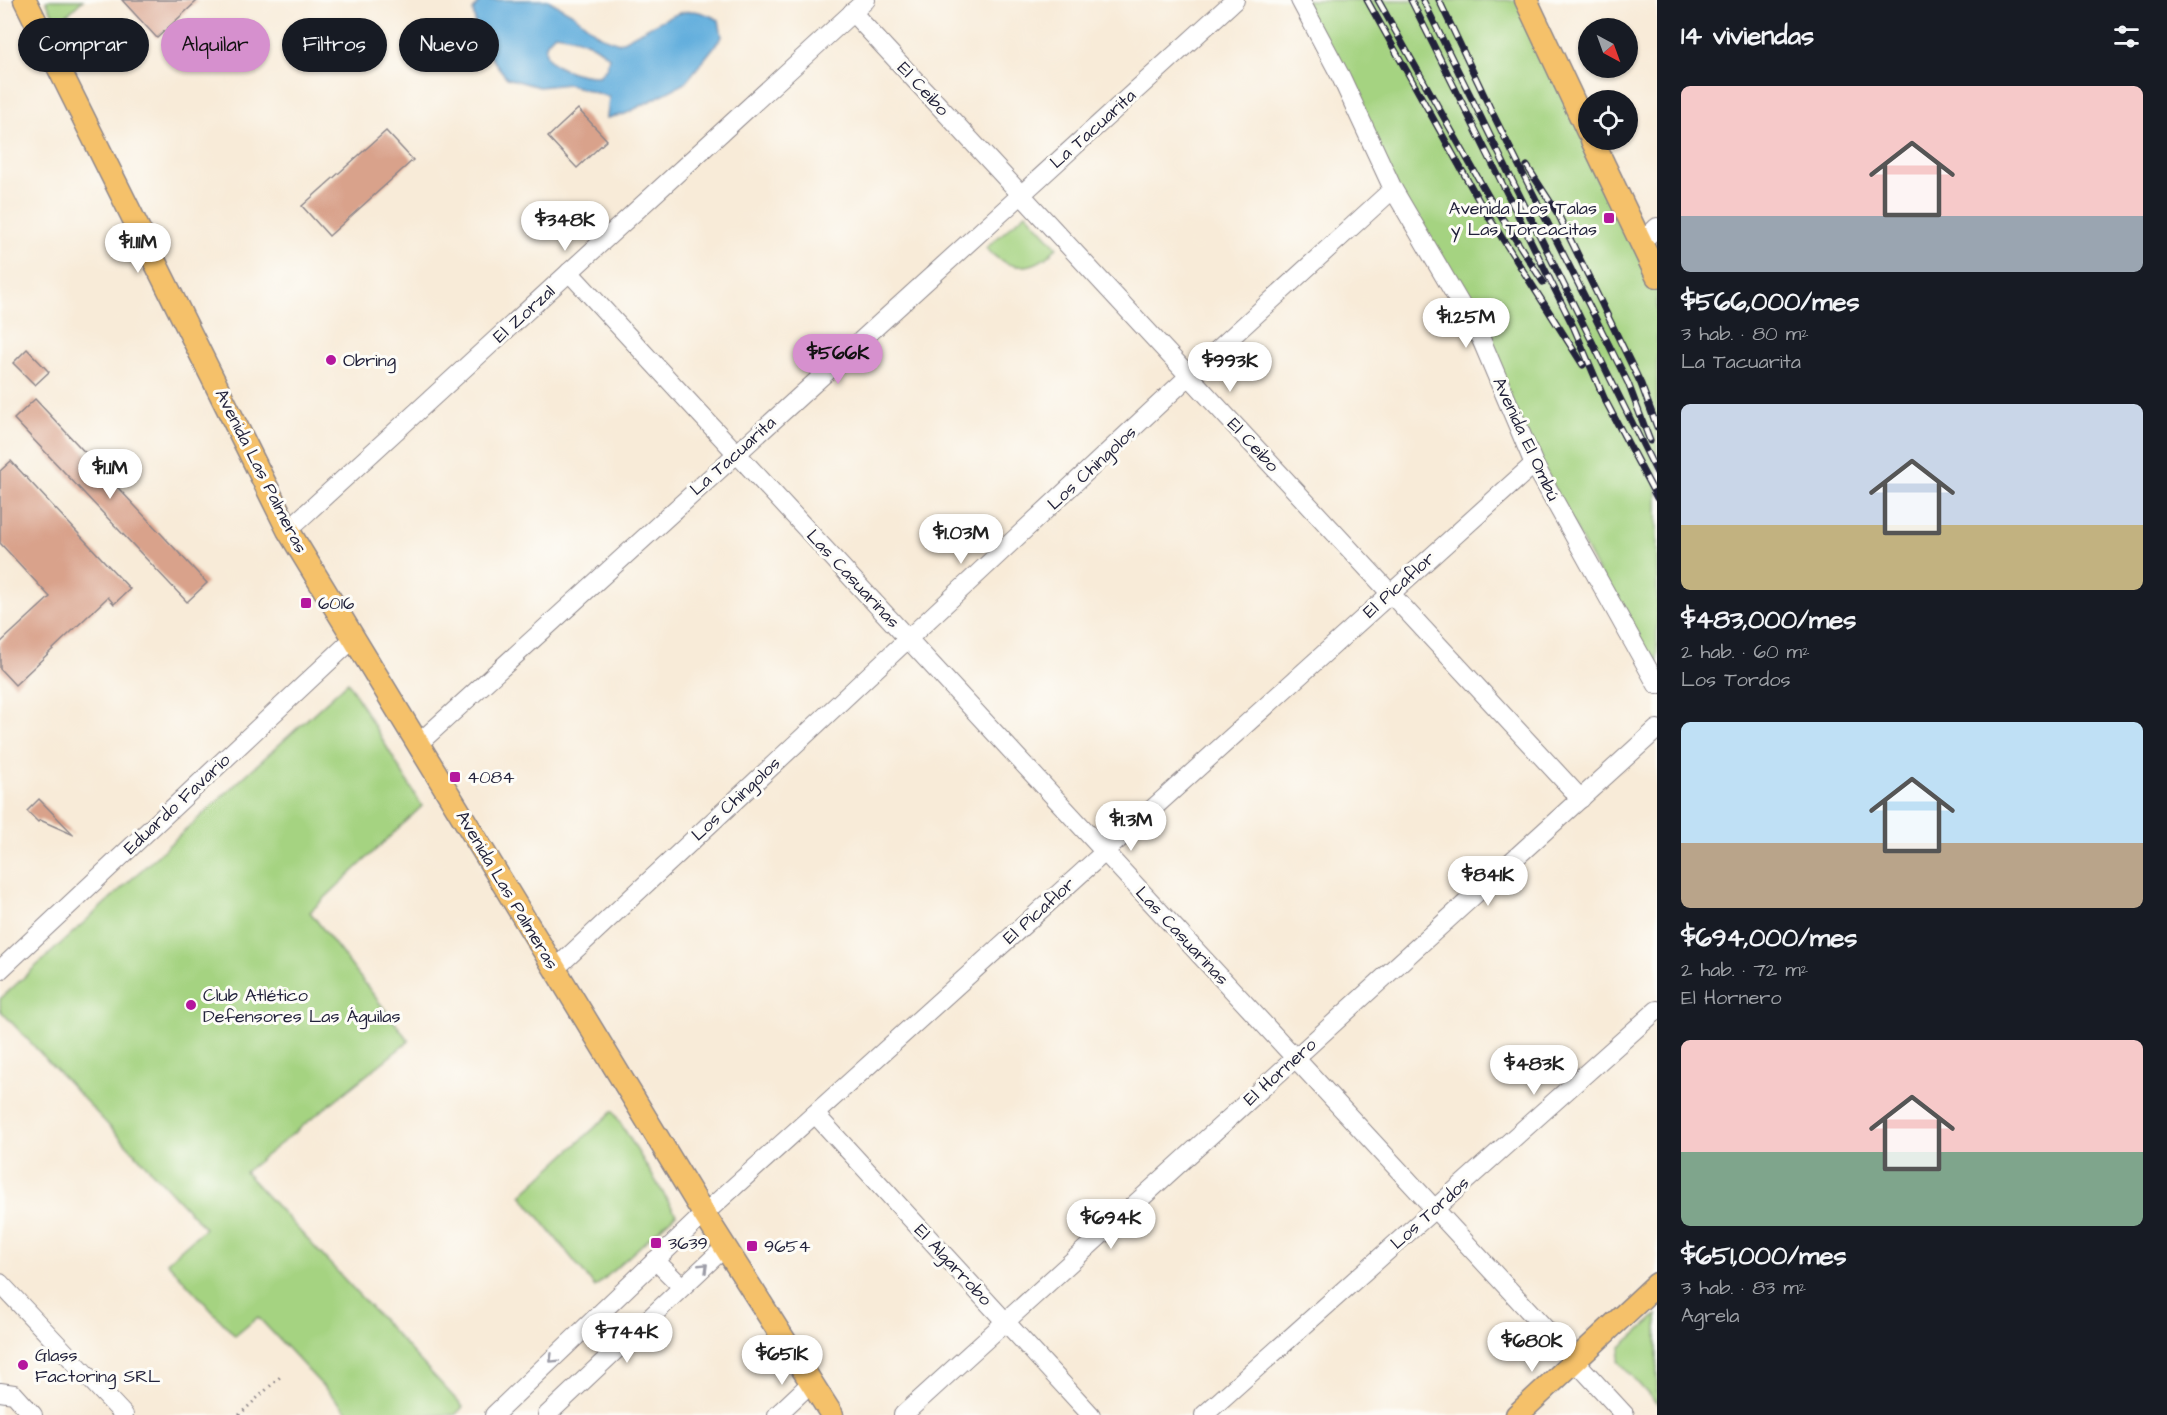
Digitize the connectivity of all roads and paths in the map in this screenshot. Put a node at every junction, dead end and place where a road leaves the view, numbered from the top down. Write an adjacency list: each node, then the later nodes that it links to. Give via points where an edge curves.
1 (25, 0): 16 (main road, Avenida Las Palmeras)
2 (1235, 0): 9 (street, La Tacuarita)
3 (1300, 0): 8 (street, Avenida El Ombú)
4 (1526, 0): 6 (main road)
5 (859, 6): 9 (street, El Ceibo); 11 (street, El Zorzal)
6 (1578, 111)
7 (1599, 150): 10 (main road)
8 (1393, 189): 13 (street, Los Chingolos); 15 (street, Avenida El Ombú, via 1481,339)
9 (1021, 194): 13 (street, El Ceibo); 14 (street, La Tacuarita)
10 (1653, 232): 12 (main road)
11 (569, 272): 14 (street, Las Casuarinas); 16 (street, El Zorzal)
12 (1657, 276)
13 (1190, 376): 17 (street, El Ceibo); 19 (street, Los Chingolos)
14 (736, 453): 19 (street, Las Casuarinas); 22 (street, La Tacuarita)
15 (1534, 464): 17 (street, El Picaflor); 20 (street, Avenida El Ombú)
16 (288, 530): 18 (main road, Avenida Las Palmeras)
17 (1390, 593): 23 (street, El Ceibo); 24 (street, El Picaflor)
18 (354, 638): 22 (main road, Avenida Las Palmeras); 26 (street, Eduardo Favario)
19 (908, 639): 24 (street, Las Casuarinas); 25 (street, Los Chingolos)
20 (1657, 685)
21 (1657, 729): 23 (street, El Hornero)
22 (418, 744): 25 (main road, Avenida Las Palmeras)
23 (1581, 799): 28 (street, El Hornero)
24 (1104, 852): 28 (street, Las Casuarinas); 29 (street, El Picaflor)
25 (555, 969): 31 (main road, Avenida Las Palmeras)
26 (0, 970)
27 (1657, 1010): 30 (street, Los Tordos)
28 (1295, 1058): 30 (street, Las Casuarinas); 37 (street, El Hornero)
29 (815, 1114): 31 (street, El Picaflor); 37 (street, El Algarrobo)
30 (1434, 1209): 38 (street, Las Casuarinas); 51 (street, Los Tordos)
31 (704, 1214): 32 (main road, Avenida Las Palmeras); 33 (street, El Picaflor)
32 (725, 1247): 36 (street, one-way to 32); 40 (main road, Avenida Las Palmeras)
33 (656, 1260): 36 (street); 45 (street, El Picaflor, one-way to 45)
34 (0, 1283): 43 (street)
35 (1657, 1284): 38 (main road)
36 (682, 1287): 46 (street)
37 (1005, 1322): 49 (street, El Hornero); 50 (street, El Algarrobo)
38 (1575, 1361): 52 (main road); 53 (street, Las Casuarinas)
39 (280, 1377): 44 (path)
40 (812, 1382): 47 (street); 48 (main road, Avenida Las Palmeras)
41 (0, 1392): 42 (street, via 14,1394)
42 (33, 1415)
43 (124, 1415)
44 (239, 1415)
45 (494, 1415)
46 (547, 1415)
47 (777, 1415)
48 (832, 1415)
49 (903, 1415)
50 (1091, 1415)
51 (1204, 1415)
52 (1517, 1415)
53 (1625, 1415)

